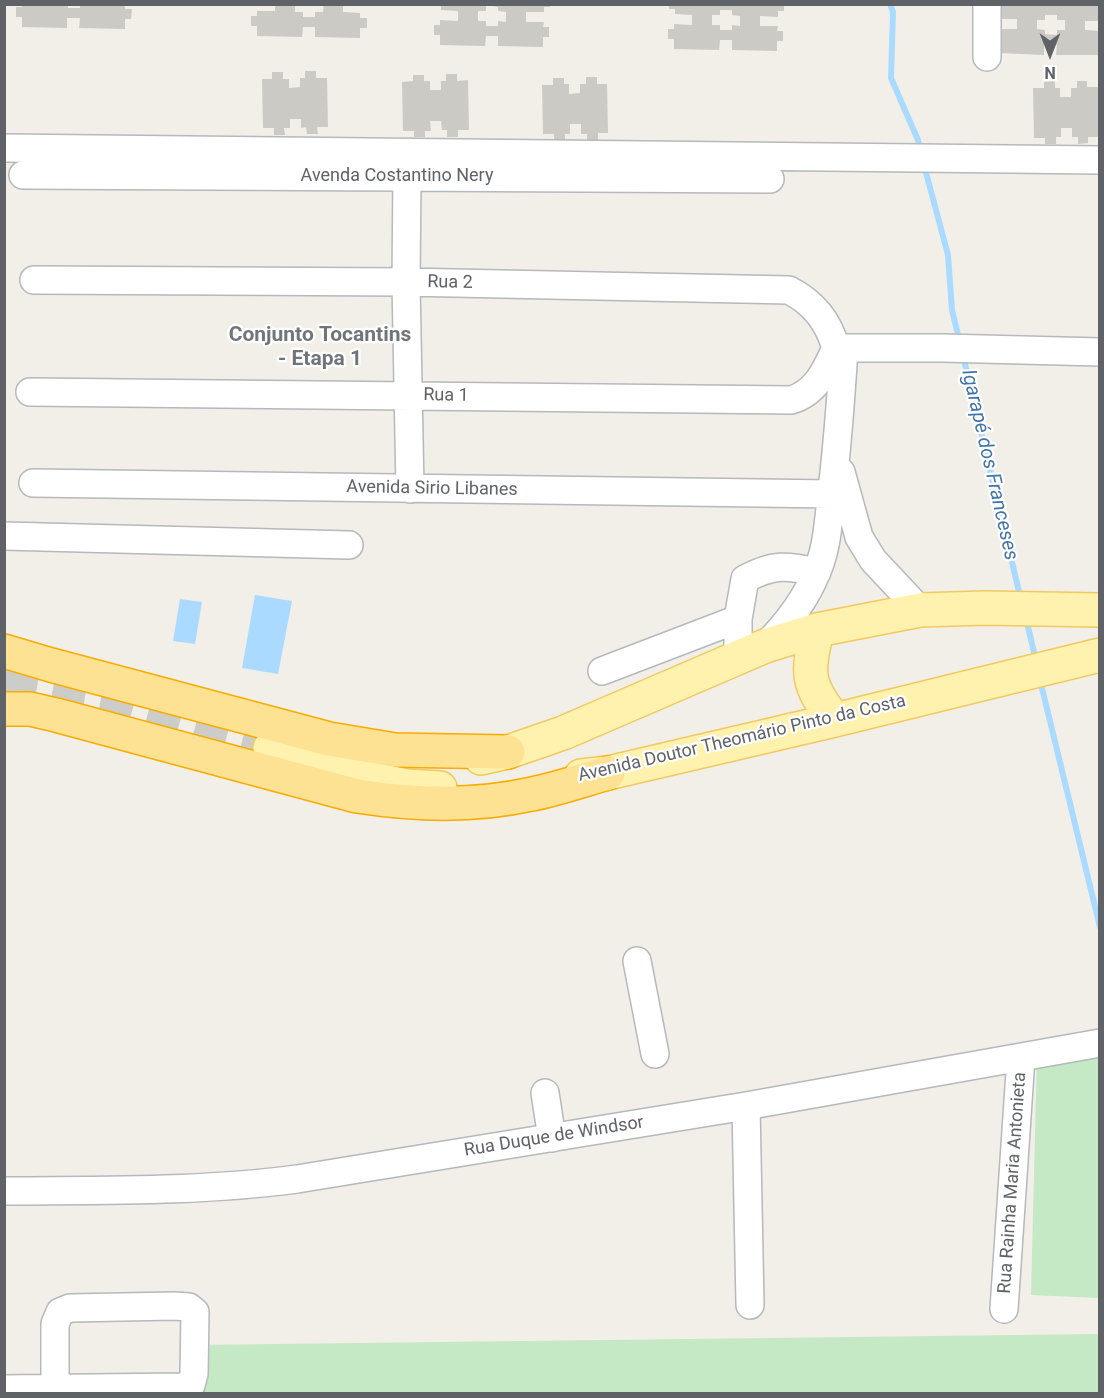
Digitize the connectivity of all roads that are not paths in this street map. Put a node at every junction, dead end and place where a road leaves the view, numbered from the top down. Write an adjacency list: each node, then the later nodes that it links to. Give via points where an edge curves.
1 (987, 4): 2 (street)
2 (987, 57)
3 (4, 148): 4 (street)
4 (1100, 160)
5 (23, 175): 6 (street, Avenda Costantino Nery)
6 (407, 176): 7 (street, Avenda Costantino Nery); 9 (street)
7 (770, 179)
8 (34, 280): 9 (street, Rua 2)
9 (406, 282): 10 (street, Rua 2, via 789,290 816,308); 13 (street)
10 (840, 348): 11 (street); 13 (street, Rua 1, via 811,390 791,400); 14 (street)
11 (1100, 352)
12 (30, 392): 13 (street, Rua 1)
13 (409, 396): 16 (street)
14 (837, 457): 17 (street); 21 (street, via 858,537 873,560)
15 (33, 483): 16 (street, Avenida Sirio Libanes)
16 (410, 489): 17 (street, Avenida Sirio Libanes)
17 (832, 494): 20 (street)
18 (4, 536): 19 (street)
19 (349, 544)
20 (817, 572): 23 (street, via 791,566 763,570 745,579); 26 (street, via 782,629)
21 (920, 610): 22 (main road, Avenida Doutor Theomário Pinto da Costa); 24 (main road, Avenida Doutor Theomário Pinto da Costa)
22 (1088, 610)
23 (738, 619): 26 (street); 28 (street)
24 (817, 630): 26 (main road, Avenida Doutor Theomário Pinto da Costa); 30 (main road, via 810,679)
25 (4, 651): 31 (highway, via 329,739 395,750)
26 (752, 652): 31 (main road, Avenida Doutor Theomário Pinto da Costa, via 563,733)
27 (1092, 656): 30 (main road, Avenida Doutor Theomário Pinto da Costa)
28 (602, 671)
29 (4, 709): 32 (highway, via 56,715 357,796 404,803 491,801 533,794)
30 (835, 720): 32 (main road, Avenida Doutor Theomário Pinto da Costa)
31 (508, 752): 32 (main road, Avenida Doutor Theomário Pinto da Costa, via 454,762 413,764 270,748 324,768 406,786 501,786)
32 (608, 772)
33 (637, 961): 35 (street)
34 (1099, 1043): 36 (street, Rua Duque de Windsor)
35 (655, 1054)
36 (1021, 1057): 38 (street, Rua Duque de Windsor); 42 (street, Rua Rainha Maria Antonieta)
37 (545, 1093): 39 (street)
38 (746, 1106): 39 (street, Rua Duque de Windsor); 41 (street)
39 (552, 1138): 40 (street, Rua Duque de Windsor, via 242,1186)
40 (4, 1191)
41 (750, 1305)
42 (1004, 1309)
43 (55, 1388): 43 (street, via 191,1385 195,1312 189,1307 174,1306 70,1308 60,1312 55,1324); 44 (street)
44 (4, 1389)

